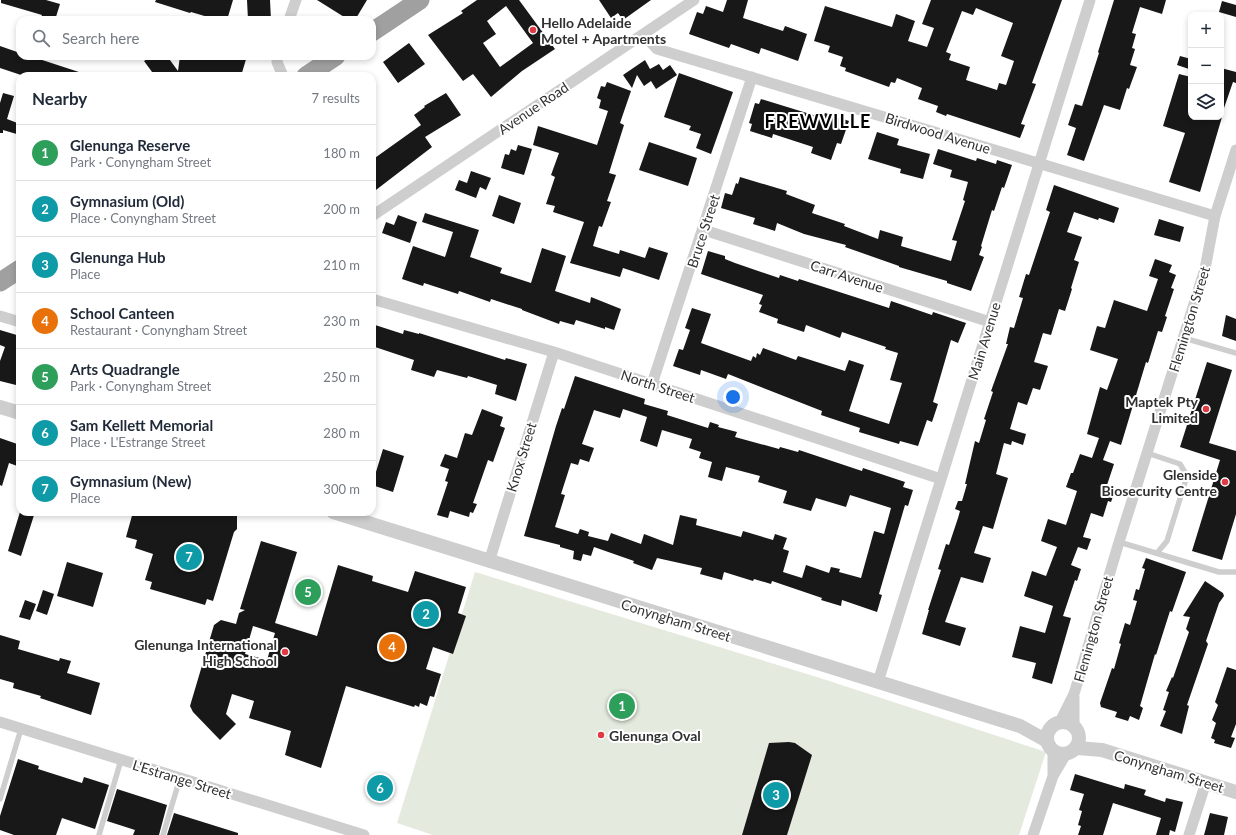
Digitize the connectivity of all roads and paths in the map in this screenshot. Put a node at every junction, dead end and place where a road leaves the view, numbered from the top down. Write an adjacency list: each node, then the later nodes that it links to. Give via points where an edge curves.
1 (296, 0): 5 (street)
2 (420, 0): 6 (highway)
3 (694, 0): 7 (street, Avenue Road)
4 (1090, 0): 14 (street, Main Avenue)
5 (290, 16)
6 (376, 29)
7 (644, 35): 12 (street, Birdwood Avenue, via 657,49); 15 (street, Avenue Road)
8 (277, 60): 10 (street)
9 (330, 60): 11 (highway)
10 (281, 72)
11 (312, 72)
12 (752, 77): 14 (street, Birdwood Avenue); 17 (street, Bruce Street)
13 (1236, 150): 16 (street, Flemington Street)
14 (1039, 163): 16 (street, Birdwood Avenue); 23 (street, Main Avenue)
15 (376, 213)
16 (1215, 216): 24 (street, Flemington Street, via 1205,269)
17 (704, 230): 23 (street, Carr Avenue); 27 (street, Bruce Street)
18 (16, 272): 19 (highway)
19 (0, 282)
20 (376, 301): 25 (street, North Street)
21 (0, 316): 22 (street)
22 (16, 321)
23 (990, 322): 31 (street, Main Avenue)
24 (1184, 338): 26 (lane); 30 (street, Flemington Street)
25 (554, 352): 27 (street, North Street); 35 (street, Knox Street)
26 (1236, 352)
27 (652, 384): 31 (street, North Street)
28 (0, 407): 29 (street)
29 (16, 412)
30 (1147, 453): 33 (street, Flemington Street); 34 (lane, via 1180,464 1187,476 1167,541)
31 (941, 479): 37 (street, Main Avenue)
32 (345, 516): 35 (street, Conyngham Street)
33 (1119, 542): 34 (lane); 40 (street, Flemington Street)
34 (1156, 553): 36 (lane, via 1219,572)
35 (488, 562): 37 (street, Conyngham Street)
36 (1236, 572)
37 (878, 682): 40 (street, Conyngham Street)
38 (0, 722): 39 (street, L'Estrange Street)
39 (22, 729): 41 (street, L'Estrange Street); 45 (lane)
40 (1063, 738): 43 (street, Conyngham Street); 49 (street, Flemington Street)
41 (121, 760): 42 (street, L'Estrange Street); 46 (lane)
42 (180, 778): 47 (lane); 48 (street, L'Estrange Street)
43 (1206, 782): 44 (street, Conyngham Street); 50 (street)
44 (1236, 792)
45 (0, 799)
46 (99, 835)
47 (163, 835)
48 (364, 835)
49 (1034, 835)
50 (1189, 835)

